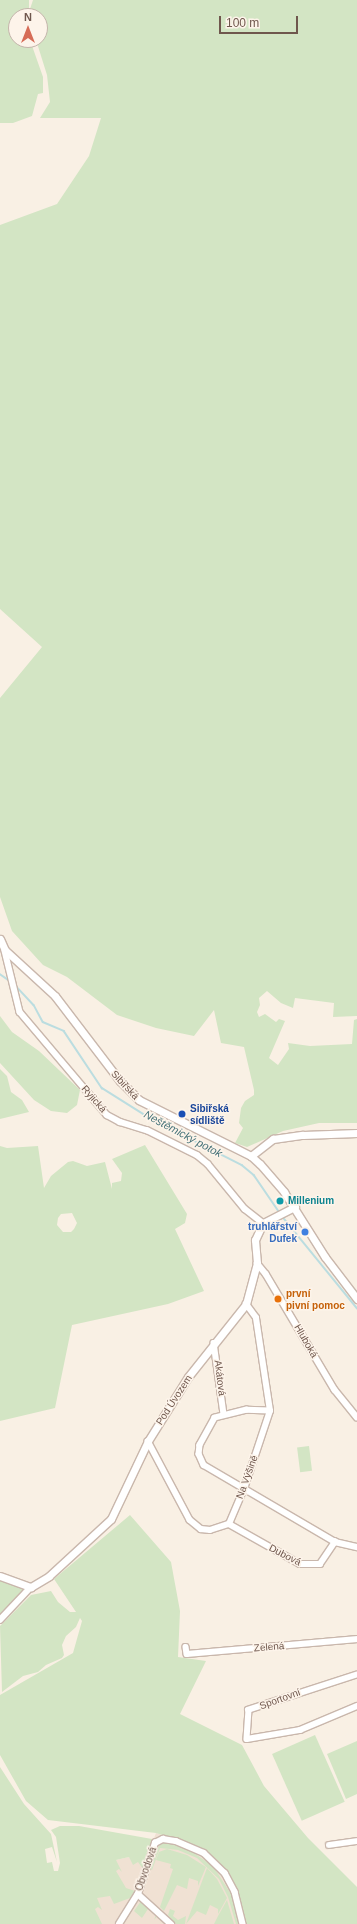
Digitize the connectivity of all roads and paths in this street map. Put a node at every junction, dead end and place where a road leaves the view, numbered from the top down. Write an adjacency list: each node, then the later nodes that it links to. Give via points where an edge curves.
1 (0, 939): 2 (street, Ryjická)
2 (5, 950): 4 (street, Sibiřská, via 54,996 120,1081 139,1100); 6 (street, Ryjická, via 20,1012 107,1115 147,1130 197,1155 208,1164 245,1209)
3 (357, 1133): 4 (street, via 273,1139)
4 (251, 1156): 5 (street, Sibiřská)
5 (295, 1207): 6 (street); 8 (street, Sibiřská, via 324,1258)
6 (263, 1223): 7 (street, Pod Úvozem, via 255,1240)
7 (257, 1263): 9 (street, Pod Úvozem); 13 (street, Hluboká, via 335,1390)
8 (357, 1299)
9 (246, 1304): 10 (street, Pod Úvozem); 11 (street, Na Výšině, via 256,1318)
10 (214, 1343): 12 (street, Akátová); 14 (street, Pod Úvozem, via 188,1377)
11 (270, 1411): 12 (street, via 247,1410); 15 (street, Na Výšině)
12 (224, 1414): 15 (street, via 215,1418 200,1445 199,1454 204,1465)
13 (357, 1417)
14 (148, 1441): 16 (street, via 190,1520 201,1528 210,1530); 20 (street, Pod Úvozem, via 111,1519 49,1576)
15 (244, 1489): 16 (street, Na Výšině); 17 (street)
16 (229, 1524): 17 (street, Dubová, via 300,1564 320,1564)
17 (335, 1542): 18 (street)
18 (357, 1547)
19 (0, 1576): 20 (street)
20 (31, 1587): 21 (street)
21 (0, 1620)
22 (357, 1639): 23 (street, Zelená, via 187,1654)
23 (186, 1648)
24 (357, 1675): 25 (street, Sportovní, via 249,1710 248,1739 300,1730)
25 (357, 1706)
26 (357, 1841): 27 (street)
27 (329, 1846)
28 (138, 1894): 29 (street, Obvodová); 30 (street); 31 (street, Obvodová, via 155,1843 163,1839 176,1841 204,1853 225,1873 235,1892)
29 (119, 1924)
30 (171, 1924)
31 (243, 1924)

